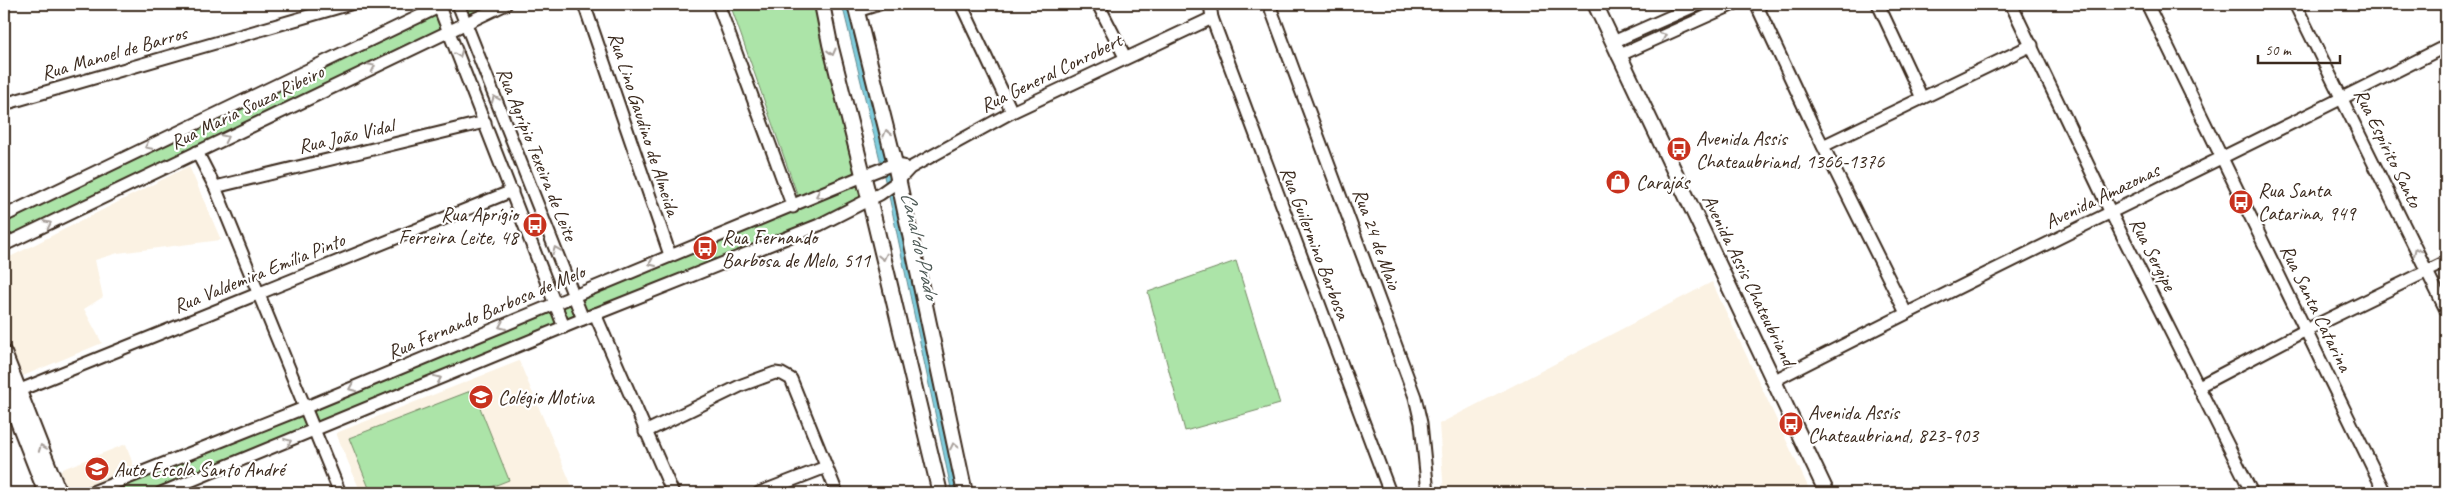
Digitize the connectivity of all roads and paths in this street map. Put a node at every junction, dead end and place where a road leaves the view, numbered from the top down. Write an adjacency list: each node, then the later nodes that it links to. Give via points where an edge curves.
1 (350, 4): 32 (street, Rua Manoel de Barros)
2 (458, 4): 23 (street, Rua Agrípio Texeira de Leite)
3 (506, 4): 23 (street, Rua Maria Souza Ribeiro)
4 (584, 4): 49 (street, Rua Lino Gaudino de Almeida)
5 (718, 4): 45 (street)
6 (822, 4): 40 (main road, one-way to 40)
7 (879, 4): 21 (street)
8 (961, 4): 33 (street)
9 (1098, 4): 29 (street)
10 (1210, 4): 22 (street, Rua Guilermino Barbosa)
11 (1269, 4): 81 (street, Rua 24 de Maio, via 1415,398 1421,423)
12 (1596, 4): 25 (main road, Avenida Assis Chateubriand)
13 (1699, 4): 25 (street)
14 (1734, 4): 28 (street, one-way to 14)
15 (1756, 4): 35 (street)
16 (1878, 4): 30 (street)
17 (2011, 4): 26 (street, Rua Sergipe)
18 (2147, 4): 37 (street, Rua Santa Catarina)
19 (2295, 4): 31 (street, Rua Espírito Santo)
20 (441, 5): 24 (street, Rua Agrípio Texeira de Leite); 47 (street, Rua Maria Souza Ribeiro, one-way to 47)
21 (856, 7): 38 (main road, one-way to 21)
22 (1212, 18): 29 (street, Rua General Conrobert); 80 (street, Rua Guilermino Barbosa)
23 (464, 23): 24 (street, Rua Maria Souza Ribeiro); 53 (street, Rua Agrípio Texeira de Leite, one-way to 23)
24 (450, 30): 34 (street, Rua Agrípio Texeira de Leite, one-way to 34); 36 (street, Rua Maria Souza Ribeiro, one-way to 24)
25 (1613, 42): 28 (main road, Avenida Assis Chateubriand)
26 (2032, 45): 30 (street); 46 (street, Rua Sergipe)
27 (2446, 46): 31 (street, Avenida Amazonas)
28 (1618, 56): 62 (main road, Avenida Assis Chateubriand)
29 (1125, 57): 33 (street, Rua General Conrobert)
30 (1922, 98): 35 (street)
31 (2342, 99): 37 (street, Avenida Amazonas); 51 (street, Rua Espírito Santo, one-way to 31)
32 (4, 104)
33 (1012, 112): 39 (street, Rua General Conrobert)
34 (485, 122): 42 (street, Rua João Vidal); 43 (street, Rua Agrípio Texeira de Leite)
35 (1823, 146): 56 (street)
36 (197, 152): 42 (street); 48 (street, Rua Maria Souza Ribeiro, one-way to 36)
37 (2223, 159): 46 (street, Avenida Amazonas); 60 (street, Rua Santa Catarina)
38 (893, 164): 39 (street); 40 (street, Rua Fernando Barbosa de Melo); 41 (main road)
39 (910, 168): 41 (street, Rua General Conrobert)
40 (865, 175): 44 (main road); 45 (street, Rua Fernando Barbosa de Melo, one-way to 45)
41 (897, 180): 44 (street); 79 (main road, one-way to 41)
42 (215, 187): 52 (street)
43 (512, 191): 52 (street, Rua Valdemira Emília Pinto); 54 (street, Rua Agrípio Texeira de Leite)
44 (875, 196): 57 (street, via 800,233); 78 (main road, one-way to 78)
45 (793, 207): 49 (street, Rua Fernando Barbosa de Melo)
46 (2111, 213): 56 (street, Avenida Amazonas); 63 (street, Rua Sergipe)
47 (4, 216)
48 (4, 246)
49 (670, 256): 53 (street, Rua Fernando Barbosa de Melo, one-way to 53)
50 (2446, 262): 51 (street)
51 (2427, 271): 55 (street, Rua Espírito Santo); 60 (street)
52 (257, 294): 64 (street, Rua Valdemira Emília Pinto); 66 (street)
53 (574, 295): 54 (street, Rua Fernando Barbosa de Melo); 58 (street, Rua Agrípio Texeira de Leite)
54 (555, 303): 59 (street, Rua Agrípio Texeira de Leite); 66 (street, Rua Fernando Barbosa de Melo, one-way to 66)
55 (2446, 310)
56 (1906, 313): 62 (street, Avenida Amazonas)
57 (595, 314): 58 (street); 68 (street)
58 (583, 319): 59 (street)
59 (564, 327): 67 (street, one-way to 59)
60 (2306, 330): 63 (street); 84 (street, Rua Santa Catarina)
61 (4, 353): 64 (main road)
62 (1775, 380): 82 (main road, Avenida Assis Chateubriand)
63 (2199, 386): 83 (street, Rua Sergipe)
64 (20, 390): 71 (main road, one-way to 64)
65 (4, 393): 70 (main road, via 8,396)
66 (304, 408): 67 (street); 72 (street, Rua Fernando Barbosa de Melo)
67 (314, 431): 73 (street, one-way to 67); 74 (street)
68 (645, 432): 69 (street, via 742,385 775,373 782,374 791,379); 75 (street)
69 (826, 467): 76 (street); 77 (street)
70 (46, 493)
71 (60, 493)
72 (90, 493)
73 (162, 493)
74 (340, 493)
75 (673, 493)
76 (759, 493)
77 (837, 493)
78 (940, 493)
79 (964, 493)
80 (1390, 493)
81 (1428, 493)
82 (1828, 493)
83 (2252, 493)
84 (2386, 493)

